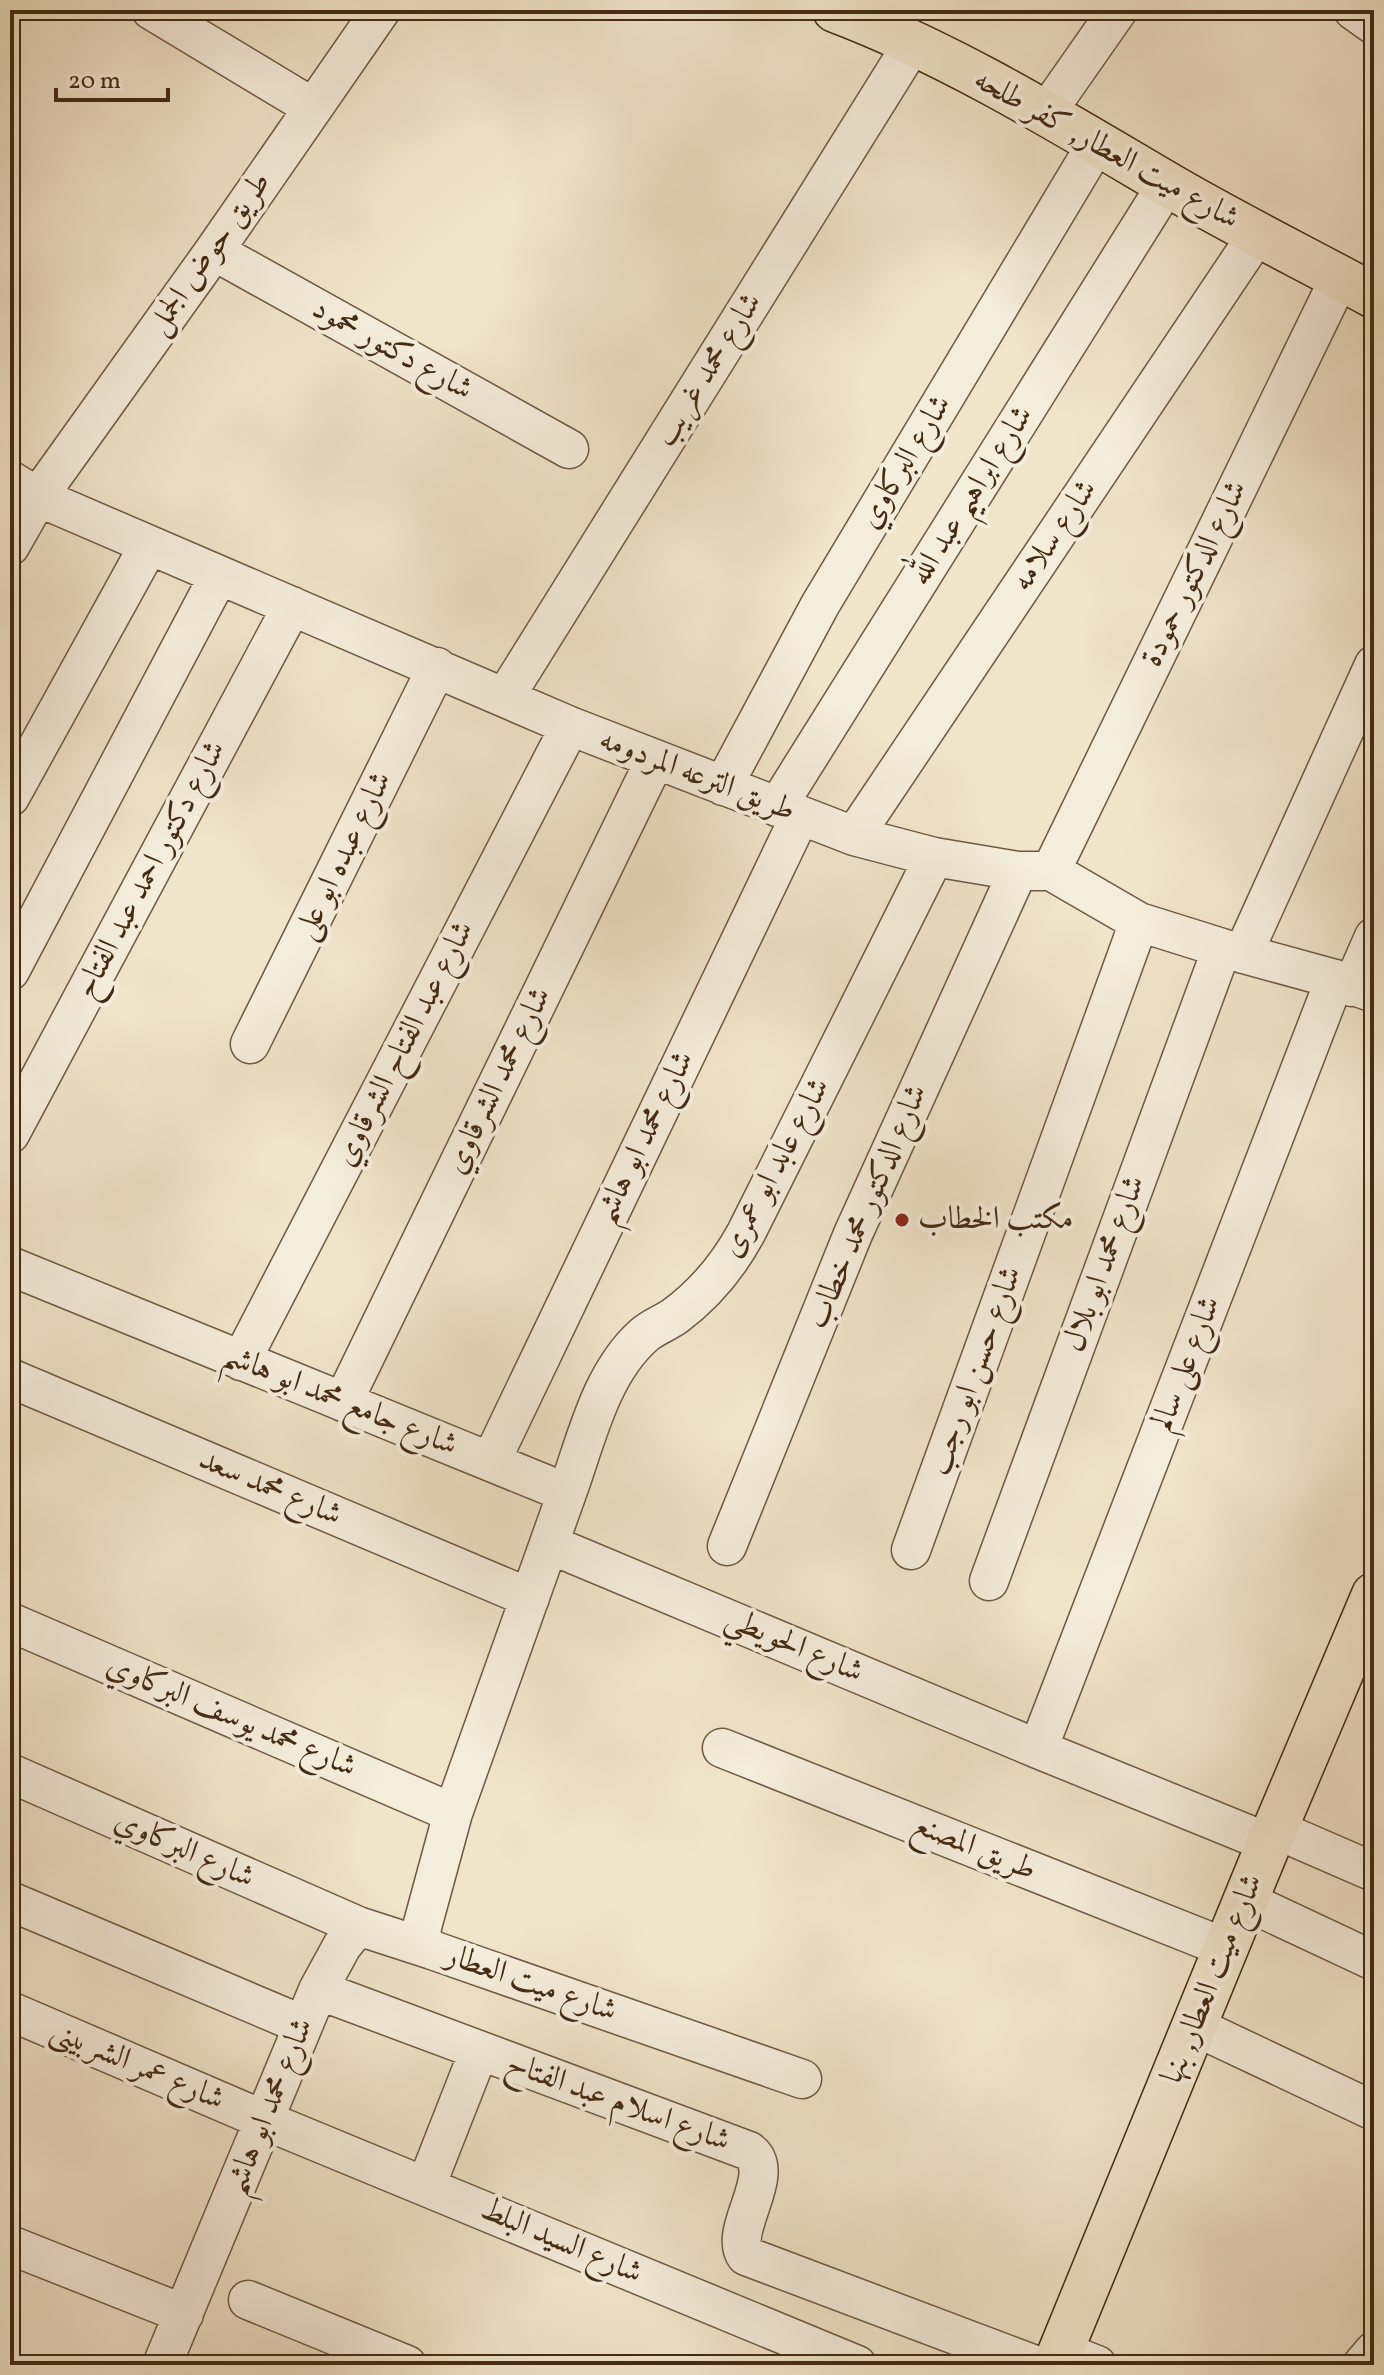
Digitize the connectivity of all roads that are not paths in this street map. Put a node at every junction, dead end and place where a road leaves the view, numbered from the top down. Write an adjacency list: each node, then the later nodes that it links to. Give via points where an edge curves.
1 (151, 10): 8 (street)
2 (381, 10): 8 (street, طريق حوض الجمل)
3 (835, 10): 7 (main road, شارع ميت العطار, كفر طلحه)
4 (1118, 10): 9 (street)
5 (1353, 10): 6 (street)
6 (1374, 25)
7 (913, 43): 9 (main road, شارع ميت العطار, كفر طلحه); 23 (street, شارع محمد غريب)
8 (312, 107): 13 (street, طريق حوض الجمل)
9 (1046, 113): 10 (main road, شارع ميت العطار, كفر طلحه)
10 (1097, 143): 11 (main road, شارع ميت العطار, كفر طلحه); 26 (street, شارع البركاوي, via 820,605)
11 (1167, 184): 12 (main road, شارع ميت العطار, كفر طلحه); 28 (street, شارع ابراهيم عبد الله)
12 (1257, 235): 14 (main road, شارع ميت العطار, كفر طلحه); 29 (street, شارع سلامه)
13 (214, 251): 15 (street, شارع دكتور محمود); 16 (street, طريق حوض الجمل)
14 (1357, 287): 31 (street, شارع الدكتور حمودة)
15 (569, 449)
16 (19, 497): 17 (street, طريق الترعه المردومه); 18 (street, طريق حوض الجمل)
17 (149, 545): 19 (street, طريق الترعه المردومه); 27 (street)
18 (10, 546)
19 (219, 575): 20 (street, طريق الترعه المردومه); 35 (street)
20 (292, 606): 22 (street, طريق الترعه المردومه); 38 (street, شارع دكتور احمد عبد الفتاح)
21 (1374, 665): 34 (street, شارع محمد ابو بلال)
22 (437, 667): 23 (street, طريق الترعه المردومه); 37 (street, شارع عبده ابو على)
23 (505, 697): 24 (street, طريق الترعه المردومه)
24 (570, 726): 25 (street, طريق الترعه المردومه); 40 (street, شارع عبد الفتاح الشرقاوي)
25 (655, 760): 26 (street, طريق الترعه المردومه); 42 (street, شارع محمد الشرقاوي)
26 (723, 786): 28 (street, طريق الترعه المردومه)
27 (10, 797)
28 (788, 812): 29 (street, طريق الترعه المردومه); 43 (street, شارع محمد ابو هاشم)
29 (854, 836): 30 (street, طريق الترعه المردومه)
30 (934, 857): 31 (street, طريق الترعه المردومه); 44 (street, شارع عابد ابو عمرى, via 733,1256 696,1299 645,1333 617,1368)
31 (1034, 871): 32 (street, طريق الترعه المردومه); 46 (street, شارع الدكتور محمد خطاب, via 853,1234)
32 (1139, 922): 34 (street, طريق الترعه المردومه); 47 (street, شارع حسن ابو رجب)
33 (1374, 937): 36 (street, شارع على سالم)
34 (1233, 951): 36 (street, طريق الترعه المردومه); 48 (street, شارع محمد ابو بلال)
35 (10, 971)
36 (1354, 986): 53 (street, شارع على سالم)
37 (250, 1044)
38 (10, 1134)
39 (10, 1266): 40 (street, شارع جامع محمد ابو هاشم)
40 (241, 1361): 42 (street, شارع جامع محمد ابو هاشم)
41 (10, 1378): 50 (street, شارع محمد سعد)
42 (343, 1402): 43 (street, شارع جامع محمد ابو هاشم)
43 (491, 1461): 44 (street, شارع جامع محمد ابو هاشم)
44 (567, 1493): 45 (street)
45 (549, 1544): 50 (street); 53 (street, شارع الحويطي)
46 (727, 1546)
47 (911, 1550)
48 (989, 1581)
49 (1374, 1595): 56 (main road, شارع ميت العطار, بنها)
50 (530, 1598): 55 (street, شارع ميت العطار)
51 (10, 1622): 55 (street, شارع محمد يوسف البركاوي)
52 (722, 1748): 61 (street, طريق المصنع)
53 (1038, 1749): 56 (street, شارع الحويطي)
54 (10, 1773): 60 (street, شارع البركاوي)
55 (453, 1813): 62 (street, شارع ميت العطار, via 421,1934)
56 (1272, 1836): 57 (street, شارع الحويطي); 59 (main road, شارع ميت العطار, بنها)
57 (1374, 1872)
58 (10, 1901): 66 (street)
59 (1246, 1901): 61 (main road, شارع ميت العطار, بنها); 63 (street)
60 (358, 1926): 62 (street); 64 (street, شارع محمد ابو هاشم)
61 (1226, 1948): 67 (main road, شارع ميت العطار, بنها)
62 (432, 1950): 69 (street, شارع ميت العطار)
63 (1374, 1961)
64 (318, 1990): 66 (street, شارع محمد ابو هاشم); 68 (street, شارع اسلام عبد الفتاح)
65 (10, 2011): 71 (street, شارع عمر الشربينى)
66 (303, 2025): 71 (street, شارع محمد ابو هاشم)
67 (1194, 2026): 70 (street); 79 (main road, شارع ميت العطار, بنها)
68 (479, 2051): 72 (street); 74 (street, شارع اسلام عبد الفتاح, via 749,2151 759,2170)
69 (802, 2079)
70 (1374, 2111)
71 (264, 2120): 72 (street, شارع السيد البلط); 77 (street, شارع محمد ابو هاشم)
72 (426, 2186): 76 (street, شارع السيد البلط)
73 (10, 2245): 77 (street)
74 (742, 2251): 76 (street, شارع اسلام عبد الفتاح); 79 (street, via 752,2259)
75 (248, 2300): 81 (street)
76 (721, 2309): 82 (street, شارع السيد البلط)
77 (184, 2314): 80 (street, شارع محمد ابو هاشم)
78 (1374, 2351): 83 (street)
79 (1062, 2361)
80 (162, 2365)
81 (407, 2365)
82 (857, 2365)
83 (1362, 2365)

